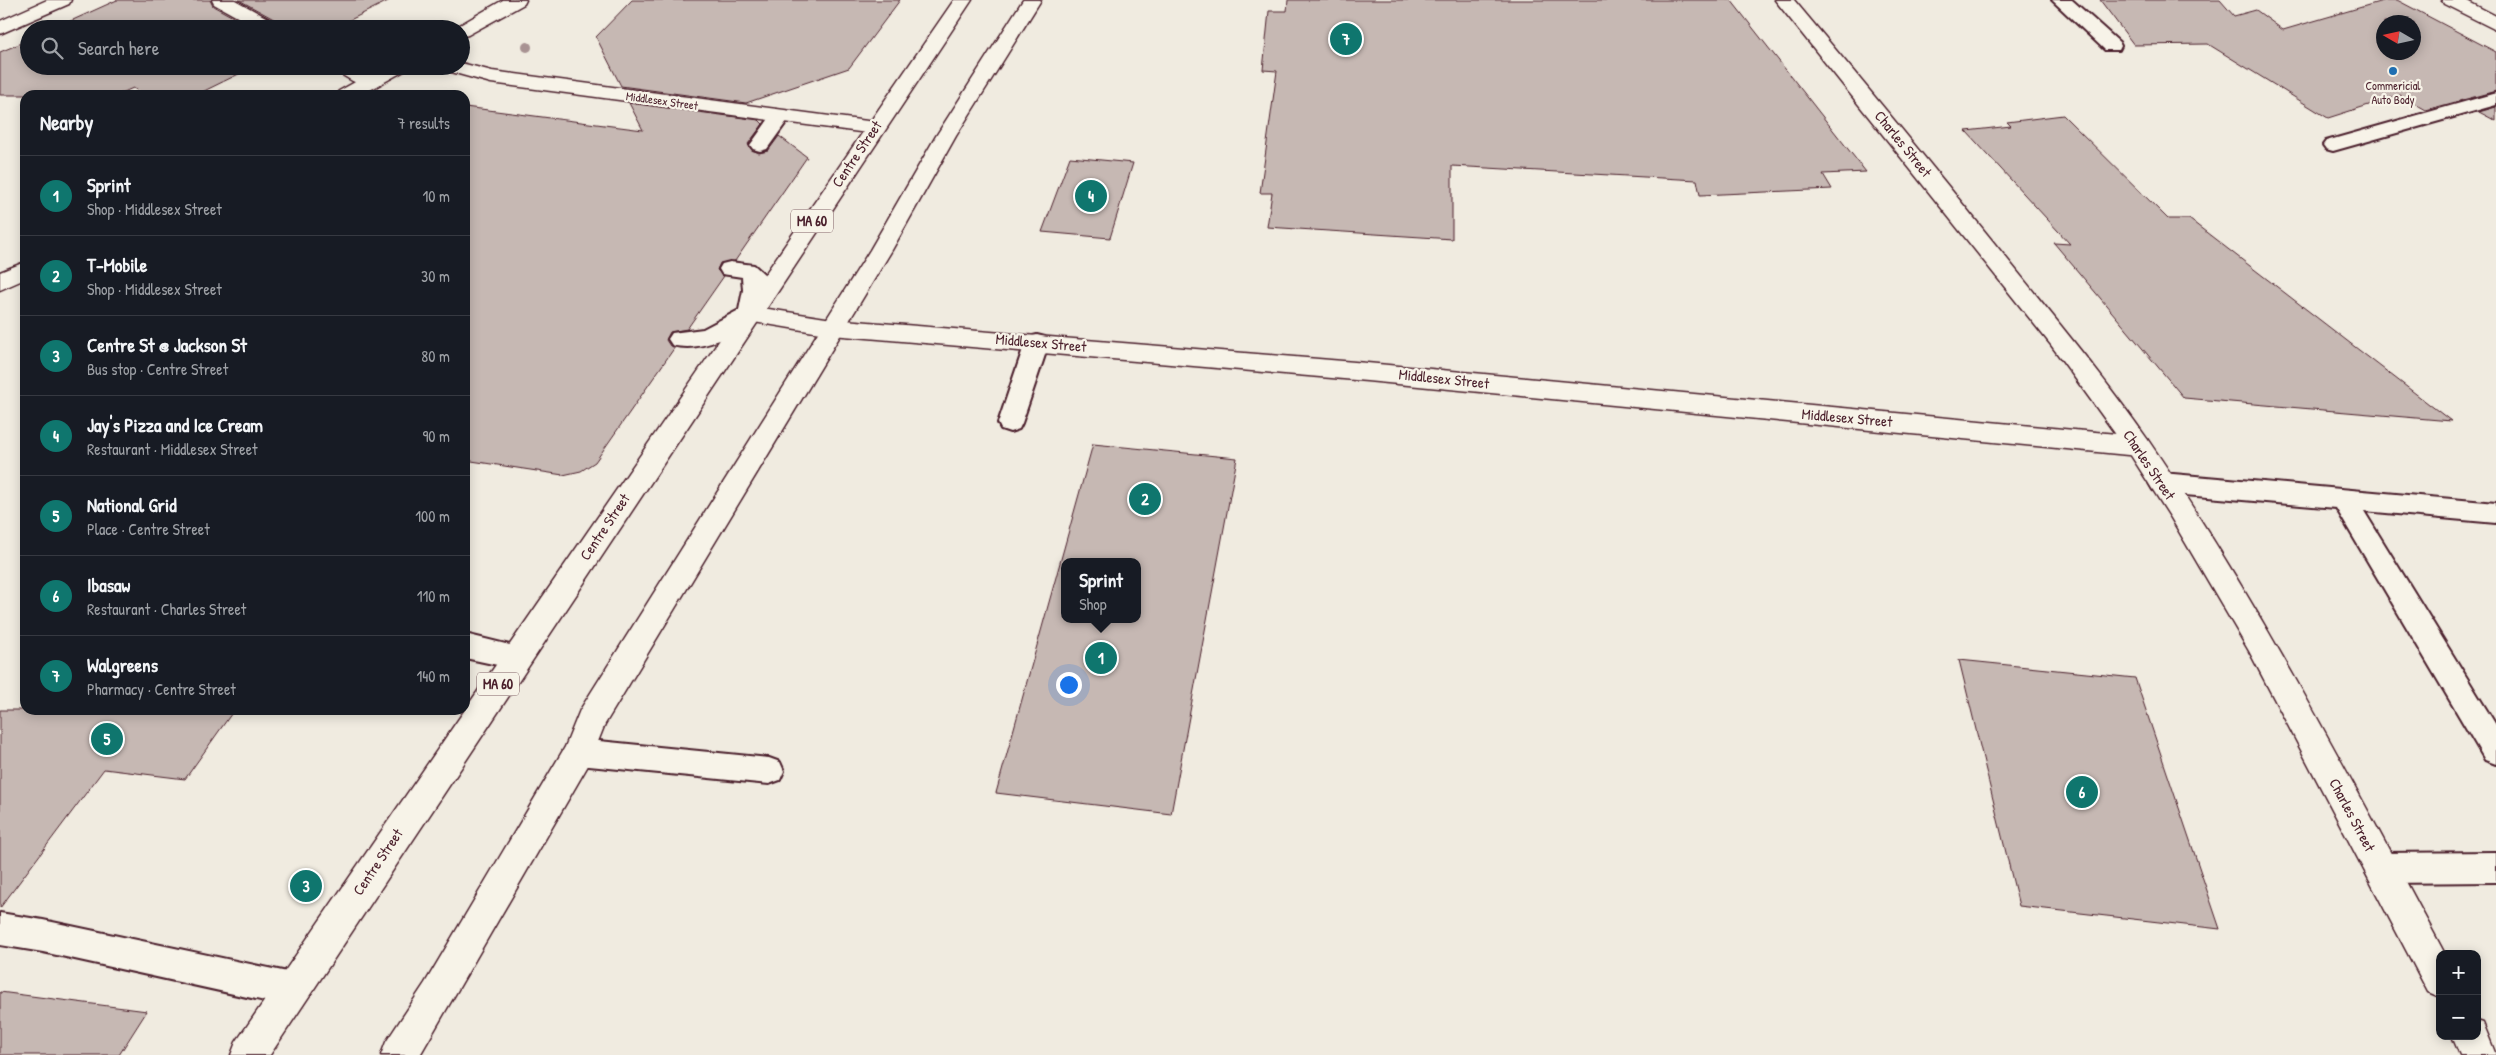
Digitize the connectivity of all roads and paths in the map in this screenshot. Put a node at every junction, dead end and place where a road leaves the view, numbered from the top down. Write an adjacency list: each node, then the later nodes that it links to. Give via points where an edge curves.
1 (62, 0): 12 (main road)
2 (220, 0): 9 (main road)
3 (517, 0): 11 (main road)
4 (963, 0): 21 (main road, Centre Street / MA 60)
5 (1032, 0): 28 (main road)
6 (1784, 0): 32 (main road, Charles Street, via 1950,201)
7 (2062, 0): 13 (lane)
8 (2451, 0): 10 (main road)
9 (257, 20)
10 (2496, 24)
11 (470, 26)
12 (0, 28)
13 (2112, 46)
14 (470, 71): 20 (main road, Middlesex Street, via 491,77)
15 (357, 75): 17 (main road)
16 (383, 75): 17 (main road)
17 (370, 82): 18 (main road)
18 (355, 90)
19 (2496, 99): 23 (lane)
20 (780, 117): 21 (main road, Middlesex Street); 22 (lane)
21 (875, 128): 27 (main road, Centre Street / MA 60)
22 (760, 145)
23 (2333, 145)
24 (730, 269): 27 (lane, via 753,274)
25 (20, 272): 26 (main road)
26 (0, 282)
27 (750, 314): 28 (main road, Middlesex Street); 29 (lane, via 714,335); 37 (main road, Centre Street / MA 60)
28 (832, 327): 30 (main road, Middlesex Street); 39 (main road, via 591,719)
29 (680, 339)
30 (1037, 343): 31 (lane); 32 (main road, Middlesex Street)
31 (1010, 423)
32 (2138, 446): 33 (main road, Charles Street)
33 (2162, 483): 34 (lane); 42 (main road, Charles Street, via 2267,656)
34 (2344, 500): 35 (lane); 38 (lane)
35 (2496, 513)
36 (470, 647): 37 (lane)
37 (516, 657): 45 (main road, Centre Street / MA 60)
38 (2496, 751)
39 (579, 752): 40 (lane); 48 (main road)
40 (769, 771)
41 (2496, 867): 42 (lane)
42 (2380, 868): 44 (main road, Charles Street)
43 (0, 929): 45 (lane)
44 (2436, 973)
45 (292, 990): 47 (main road, Centre Street / MA 60)
46 (2472, 1040): 49 (main road)
47 (248, 1055)
48 (399, 1055)
49 (2480, 1055)

